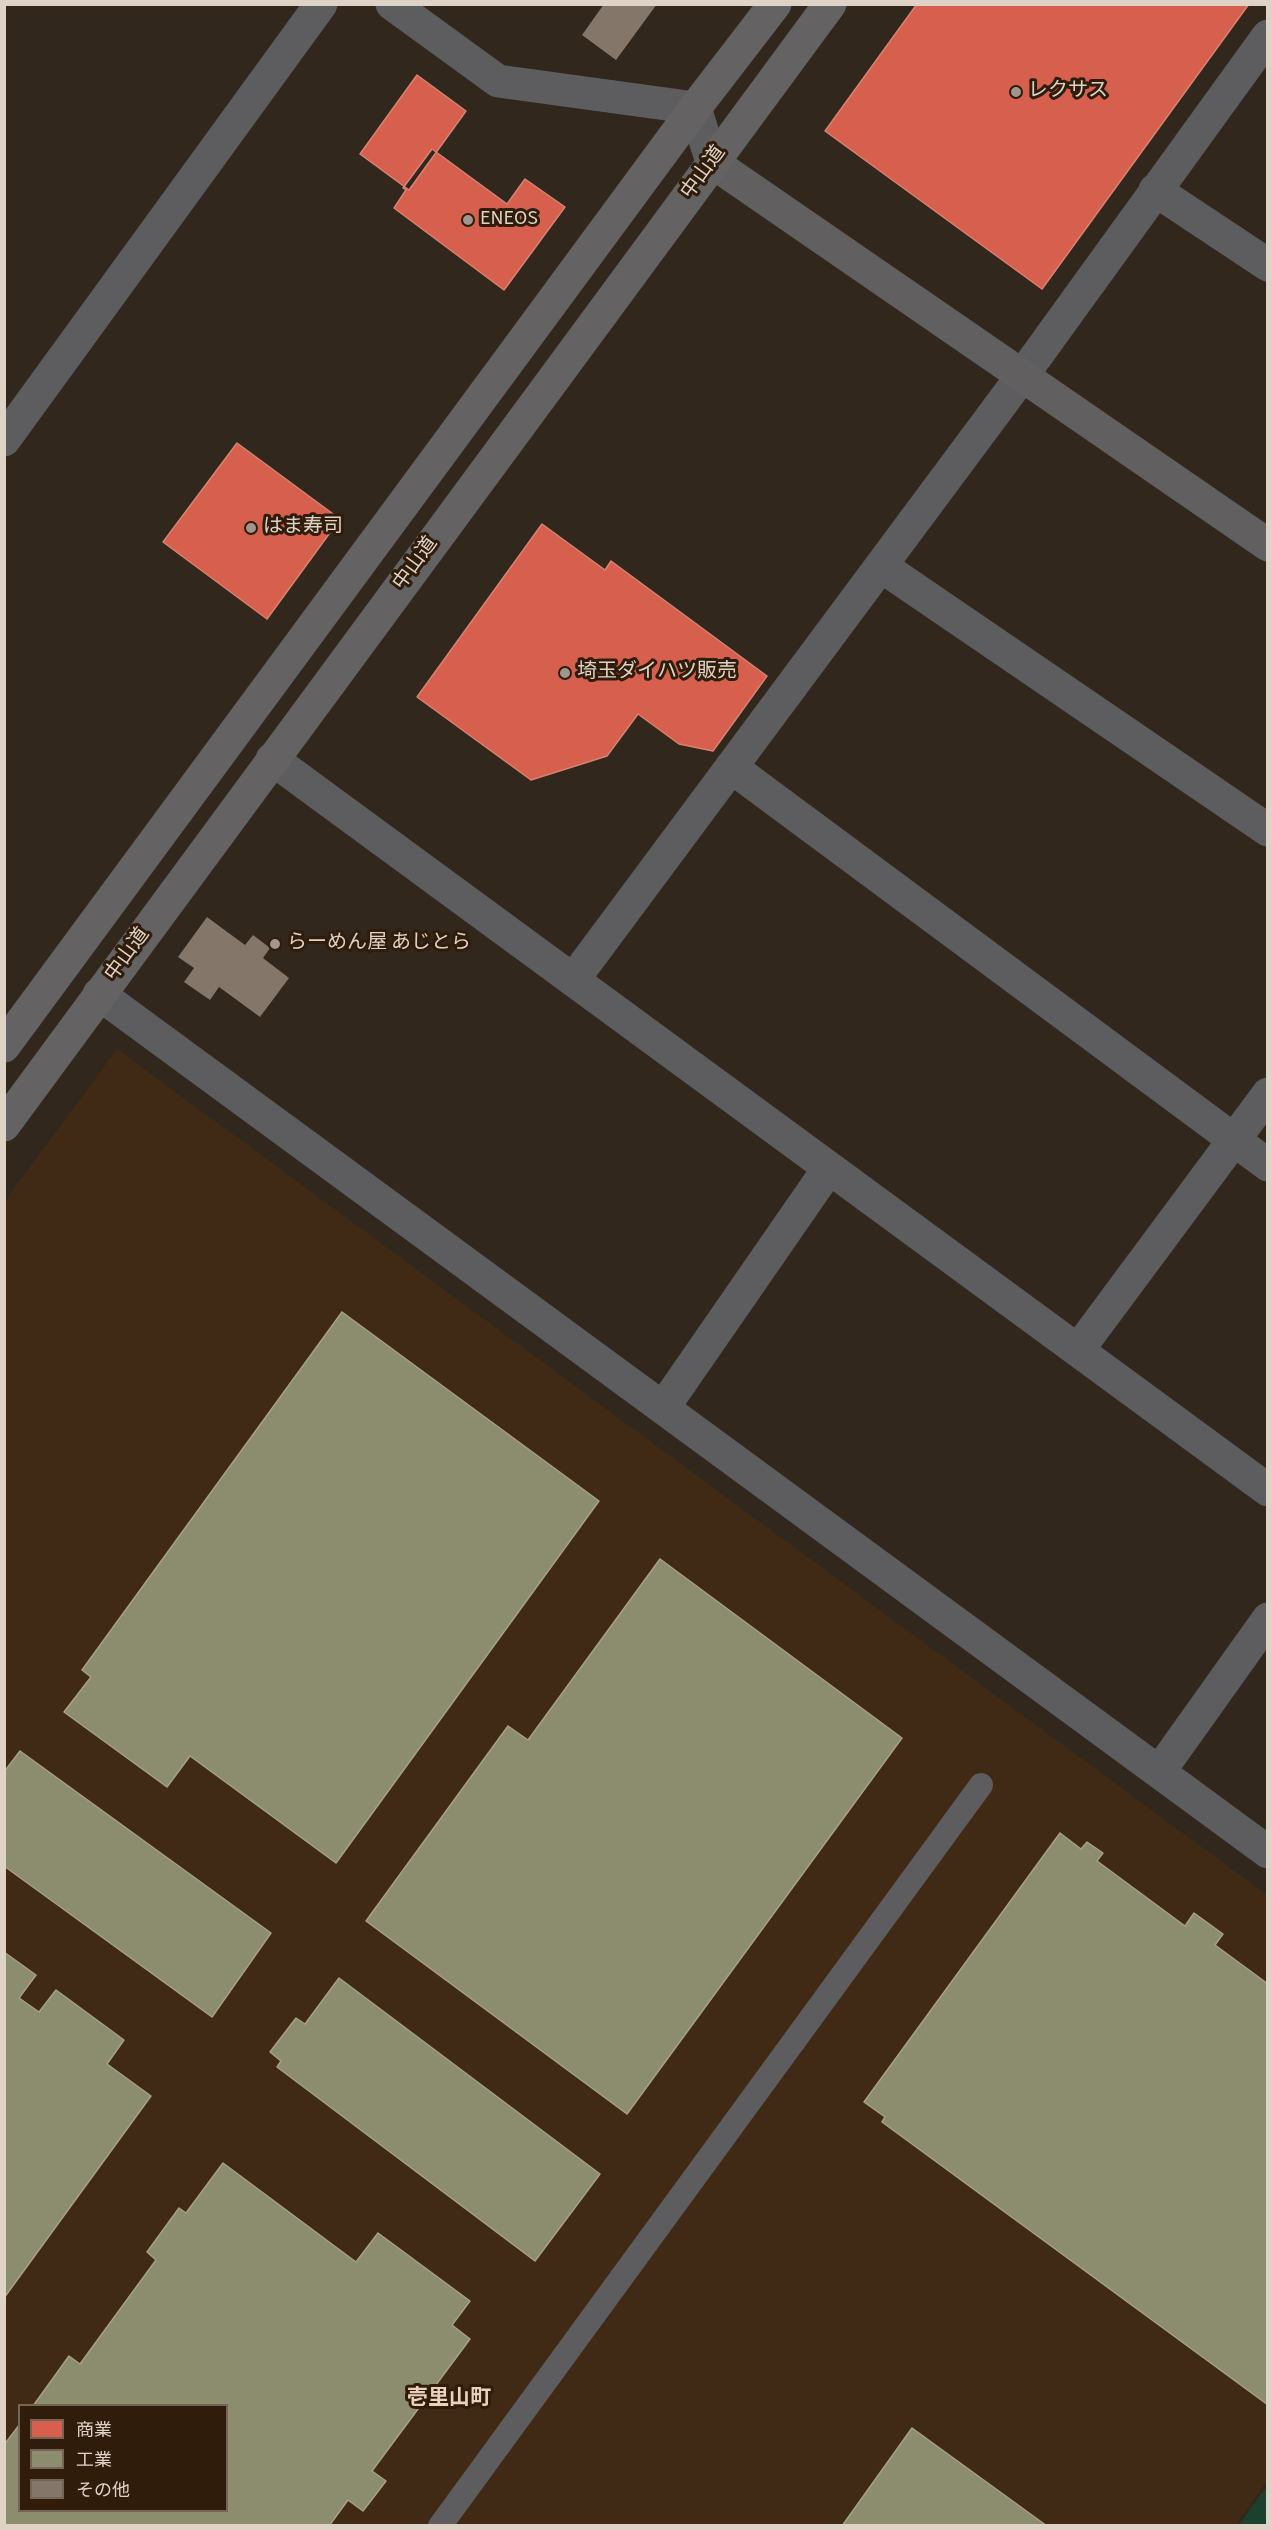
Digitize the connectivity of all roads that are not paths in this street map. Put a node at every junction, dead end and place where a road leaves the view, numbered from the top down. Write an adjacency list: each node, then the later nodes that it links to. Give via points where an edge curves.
1 (321, 4): 11 (street)
2 (392, 4): 6 (street, via 498,81)
3 (776, 4): 6 (highway)
4 (830, 4): 7 (highway, 中山道)
5 (1268, 36): 8 (street)
6 (695, 108): 7 (street); 19 (highway)
7 (712, 162): 10 (street); 14 (highway, 中山道)
8 (1155, 190): 9 (street); 10 (street)
9 (1268, 265)
10 (1022, 375): 12 (street); 13 (street)
11 (4, 440)
12 (1268, 545)
13 (880, 566): 15 (street); 16 (street)
14 (272, 759): 17 (street); 18 (highway, 中山道)
15 (731, 767): 17 (street); 22 (street)
16 (1268, 830)
17 (573, 980): 24 (street)
18 (99, 994): 21 (highway, 中山道); 26 (street)
19 (4, 1046)
20 (1268, 1094): 22 (street)
21 (4, 1125)
22 (1234, 1141): 23 (street); 25 (street)
23 (1268, 1165)
24 (829, 1168): 25 (street); 26 (street)
25 (1077, 1350): 27 (street)
26 (663, 1408): 29 (street)
27 (1268, 1490)
28 (1268, 1619): 29 (street)
29 (1159, 1772): 31 (street)
30 (981, 1785): 32 (lane)
31 (1268, 1852)
32 (440, 2526)

